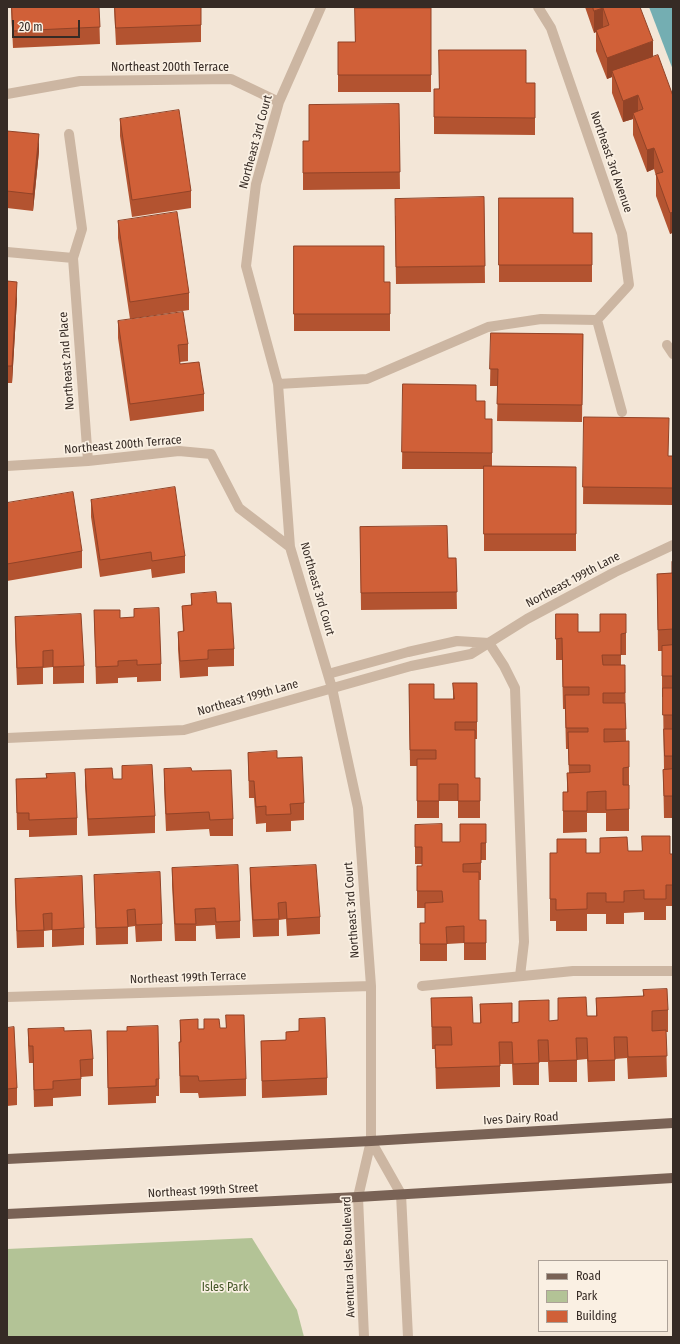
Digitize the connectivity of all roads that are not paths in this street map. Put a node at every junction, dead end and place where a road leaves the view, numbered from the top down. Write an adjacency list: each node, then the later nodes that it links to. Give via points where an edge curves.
1 (321, 7): 4 (street, Northeast 3rd Court)
2 (538, 7): 8 (street, Northeast 3rd Avenue, via 551,28 622,234 629,285)
3 (7, 94): 4 (street, Northeast 200th Terrace, via 80,81 231,79)
4 (280, 102): 11 (street, Northeast 3rd Court, via 256,184 246,266)
5 (70, 134): 7 (street, via 82,228)
6 (7, 252): 7 (street)
7 (72, 258): 13 (street, Northeast 2nd Place)
8 (596, 320): 11 (street, via 541,319 488,326 367,379); 12 (street)
9 (667, 345): 10 (street)
10 (673, 354)
11 (278, 384): 16 (street, Northeast 3rd Court)
12 (622, 412)
13 (88, 461): 14 (street, Northeast 200th Terrace); 16 (street, Northeast 200th Terrace, via 179,451 211,454 239,508)
14 (7, 466)
15 (673, 545): 17 (street, Northeast 199th Lane, via 601,579)
16 (290, 547): 18 (street, Northeast 3rd Court)
17 (489, 643): 18 (street, via 457,641); 19 (street, Northeast 199th Lane, via 471,654 411,666); 22 (street, via 515,688 524,942)
18 (328, 674): 19 (street, Northeast 3rd Court)
19 (332, 688): 20 (street, Northeast 199th Lane, via 184,730); 23 (street, Northeast 3rd Court, via 358,808)
20 (7, 738)
21 (673, 971): 22 (street, via 573,971)
22 (520, 976): 24 (street)
23 (371, 986): 25 (street, Northeast 199th Terrace); 27 (street, Northeast 3rd Court)
24 (422, 986)
25 (7, 997)
26 (673, 1123): 27 (main road, Ives Dairy Road)
27 (372, 1141): 28 (main road); 30 (street); 31 (street, Aventura Isles Boulevard)
28 (7, 1159)
29 (673, 1178): 30 (main road)
30 (401, 1194): 31 (main road, Northeast 199th Street); 34 (street)
31 (358, 1197): 32 (main road, Northeast 199th Street); 33 (street, Aventura Isles Boulevard)
32 (7, 1214)
33 (364, 1337)
34 (408, 1337)

